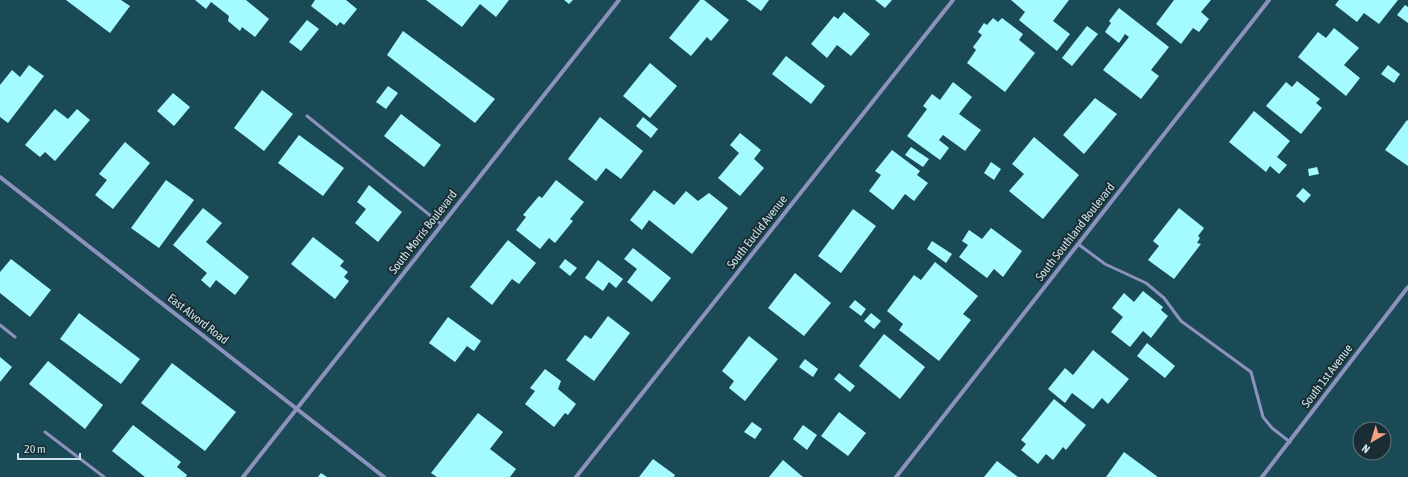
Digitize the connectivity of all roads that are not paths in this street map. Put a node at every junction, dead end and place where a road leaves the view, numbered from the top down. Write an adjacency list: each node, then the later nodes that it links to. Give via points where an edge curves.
1 (619, 0): 6 (street, South Morris Boulevard)
2 (953, 0): 17 (street, South Euclid Avenue)
3 (1269, 0): 7 (street, South Southland Boulevard)
4 (307, 116): 6 (lane)
5 (0, 177): 11 (street, East Alvord Road)
6 (442, 225): 11 (street, South Morris Boulevard)
7 (1078, 244): 13 (lane, via 1105,264 1146,283 1164,298 1181,321 1251,372 1263,417); 18 (street, South Southland Boulevard)
8 (1408, 287): 13 (street, South 1st Avenue)
9 (0, 325): 10 (lane)
10 (16, 337)
11 (297, 409): 15 (street, South Morris Boulevard); 16 (street, East Alvord Road)
12 (45, 432): 14 (lane)
13 (1290, 442): 19 (street, South 1st Avenue)
14 (104, 477)
15 (243, 477)
16 (384, 477)
17 (576, 477)
18 (896, 477)
19 (1262, 477)

